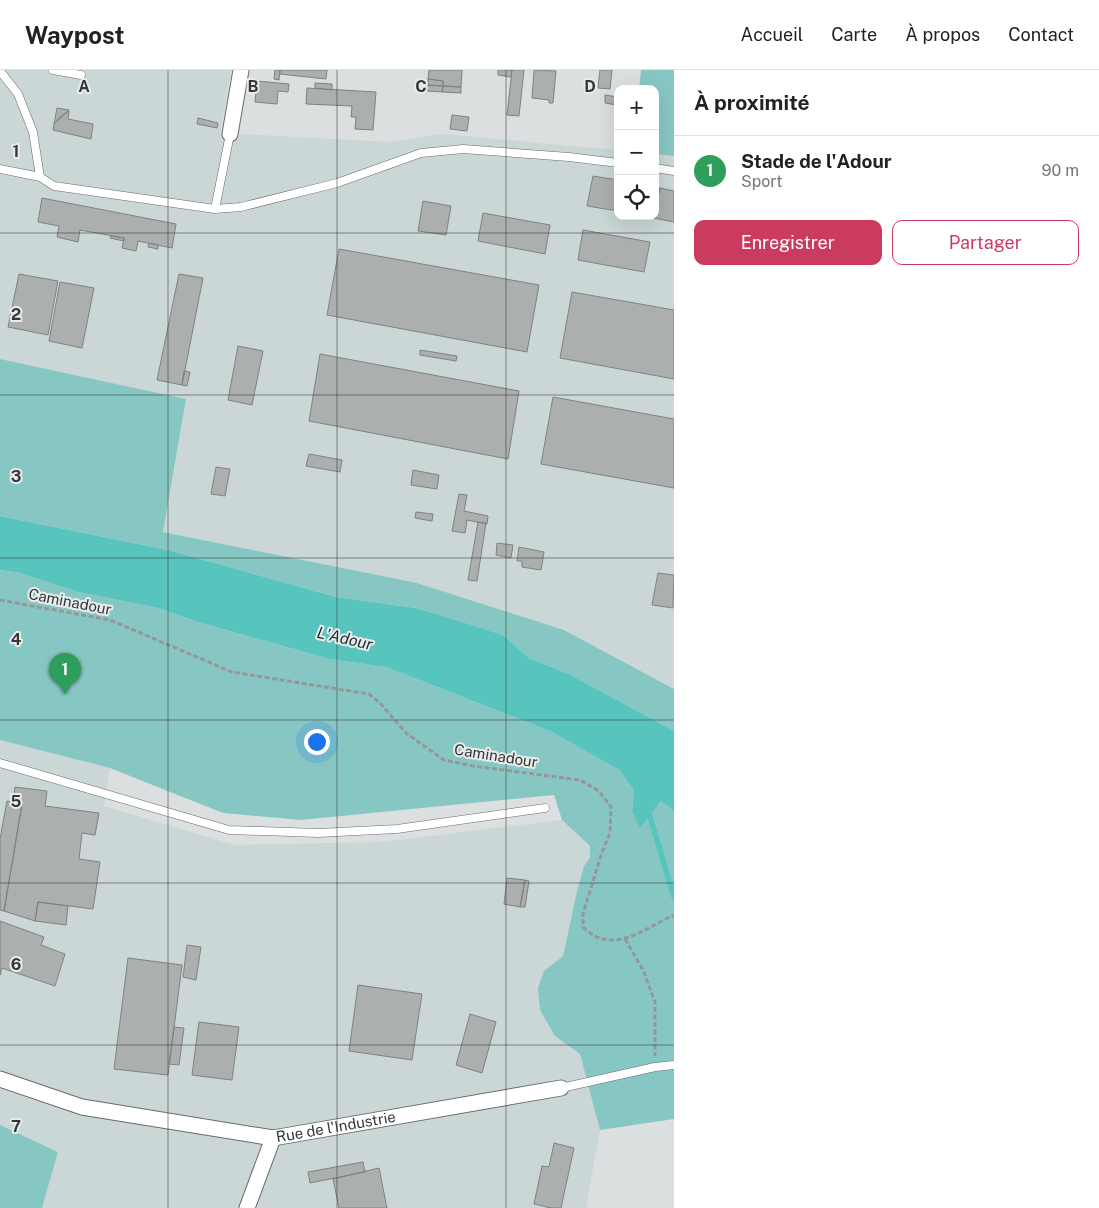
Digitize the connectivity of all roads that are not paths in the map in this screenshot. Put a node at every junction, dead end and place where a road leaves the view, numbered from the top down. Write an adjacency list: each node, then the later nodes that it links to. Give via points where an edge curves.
1 (53, 70): 4 (lane)
2 (241, 70): 5 (street)
3 (0, 71): 10 (lane, via 18,94 33,132)
4 (81, 75)
5 (230, 134): 11 (lane)
6 (614, 163): 11 (lane, via 463,149 421,153 337,183 241,207)
7 (0, 169): 10 (lane)
8 (659, 169): 9 (lane)
9 (674, 171)
10 (40, 176): 11 (lane, via 54,186)
11 (215, 209)
12 (0, 763): 13 (lane, via 229,830 318,834 397,829)
13 (545, 808)
14 (674, 1065): 16 (lane, Rue de l'Industrie)
15 (0, 1079): 17 (street, Rue de l'Industrie, via 82,1107)
16 (562, 1088): 17 (street, Rue de l'Industrie)
17 (273, 1138): 18 (street)
18 (247, 1208)

